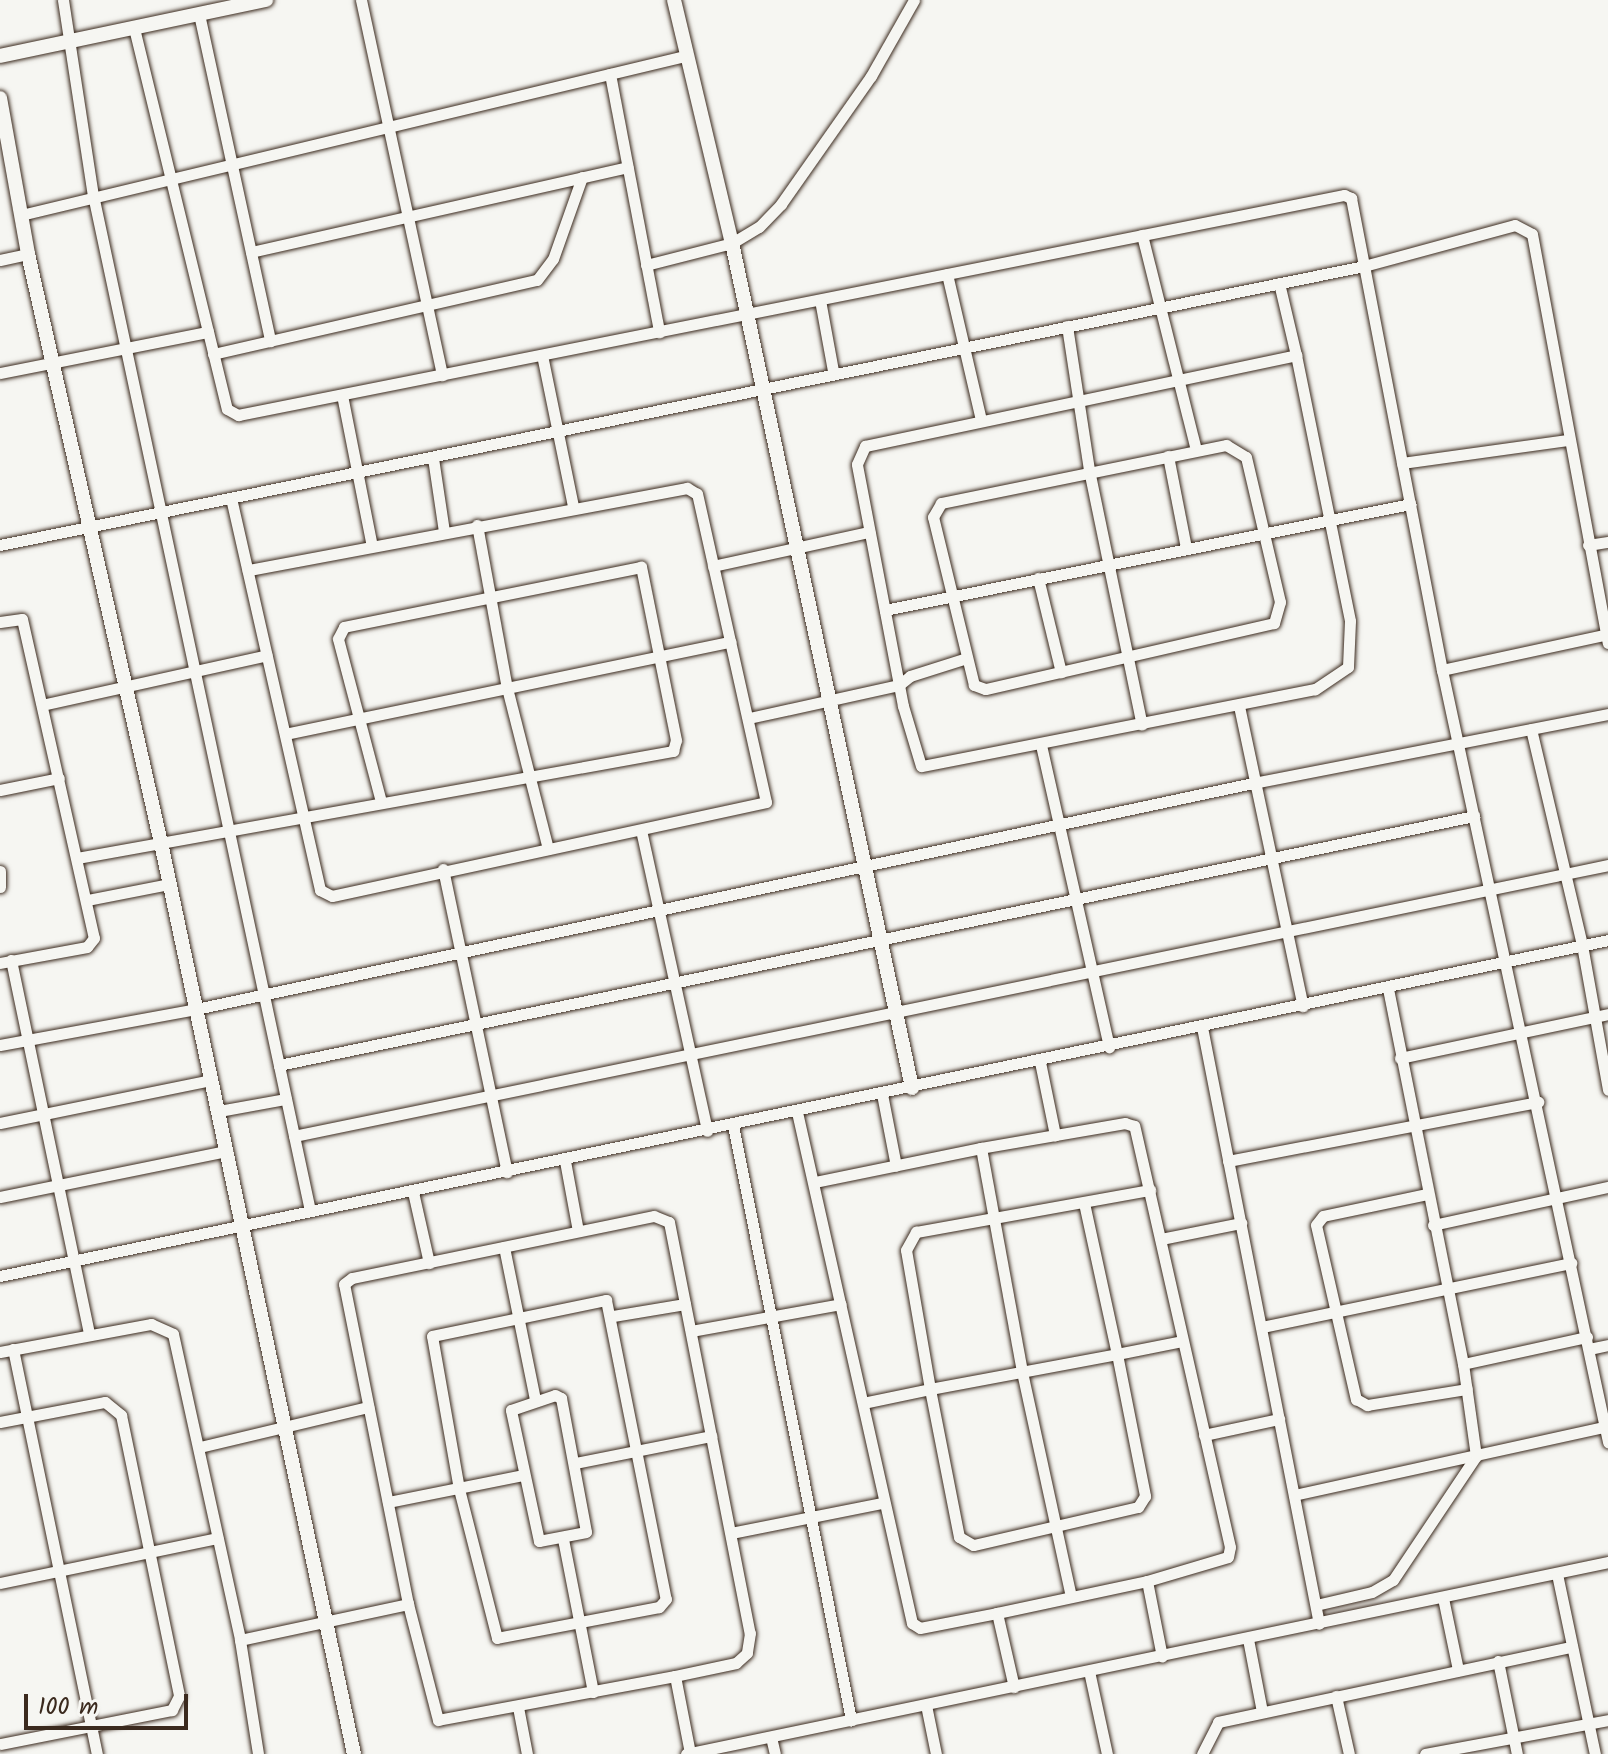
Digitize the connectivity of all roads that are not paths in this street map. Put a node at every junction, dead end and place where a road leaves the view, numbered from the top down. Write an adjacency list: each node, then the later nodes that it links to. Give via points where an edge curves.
1 (63, 0): 8 (street)
2 (266, 0): 6 (street)
3 (361, 0): 13 (street)
4 (674, 0): 10 (street)
5 (914, 0): 22 (street, via 871,76 781,204)
6 (199, 14): 7 (street); 14 (street)
7 (134, 28): 8 (street); 16 (street)
8 (72, 41): 9 (street); 18 (street)
9 (0, 56)
10 (685, 56): 11 (street); 22 (street)
11 (610, 74): 13 (street); 15 (street)
12 (0, 98): 20 (street)
13 (390, 125): 14 (street); 19 (street)
14 (231, 162): 16 (street); 23 (street)
15 (628, 167): 17 (street); 26 (street)
16 (170, 176): 18 (street); 35 (street)
17 (582, 177): 19 (street); 31 (street, via 553,259 537,280)
18 (93, 195): 20 (street); 39 (street)
19 (408, 214): 23 (street); 31 (street)
20 (21, 215): 24 (street)
21 (1142, 235): 27 (street, via 1348,195); 28 (street); 32 (street)
22 (732, 243): 26 (street); 33 (street)
23 (251, 252): 37 (street)
24 (28, 254): 25 (street); 43 (street)
25 (0, 260)
26 (646, 265): 36 (street)
27 (1364, 266): 29 (street); 53 (street, via 1515,225 1526,227 1532,234); 57 (street)
28 (947, 274): 30 (street); 38 (street)
29 (1279, 283): 32 (street); 42 (street)
30 (820, 300): 33 (street); 44 (street)
31 (426, 305): 37 (street); 46 (street)
32 (1156, 307): 34 (street); 47 (street)
33 (746, 314): 36 (street); 48 (street)
34 (1067, 326): 38 (street); 50 (street)
35 (208, 332): 39 (street); 40 (street)
36 (659, 332): 41 (street)
37 (270, 341): 40 (street)
38 (961, 346): 44 (street); 51 (street)
39 (127, 350): 43 (street); 63 (street)
40 (213, 354): 49 (street, via 232,413)
41 (542, 355): 46 (street); 52 (street)
42 (1296, 355): 47 (street); 64 (street)
43 (53, 365): 45 (street); 66 (street)
44 (833, 371): 48 (street)
45 (0, 373)
46 (442, 375): 49 (street)
47 (1177, 381): 50 (street); 54 (street)
48 (761, 388): 52 (street); 74 (street)
49 (342, 395): 59 (street)
50 (1079, 400): 51 (street); 58 (street)
51 (981, 420): 69 (street, via 865,446 857,464)
52 (559, 433): 56 (street); 62 (street)
53 (1567, 440): 57 (street); 72 (street)
54 (1196, 450): 55 (street); 67 (street, via 1226,445 1246,457)
55 (1168, 456): 58 (street); 75 (street)
56 (433, 458): 59 (street); 68 (street)
57 (1402, 463): 61 (street)
58 (1089, 470): 76 (street); 81 (street, via 941,503 933,517)
59 (357, 473): 60 (street); 73 (street)
60 (231, 498): 63 (street); 78 (street)
61 (1410, 504): 64 (street); 91 (street)
62 (573, 506): 65 (street); 77 (street, via 687,488 697,494)
63 (163, 513): 66 (street); 90 (street)
64 (1330, 517): 67 (street); 98 (street, via 1350,621 1348,667 1324,686)
65 (477, 525): 68 (street); 80 (street)
66 (90, 528): 71 (street); 94 (street)
67 (1259, 531): 75 (street); 88 (street, via 1280,602 1274,623)
68 (444, 532): 73 (street)
69 (869, 532): 74 (street); 82 (street)
70 (1608, 542): 72 (street)
71 (0, 545)
72 (1588, 545): 84 (street)
73 (372, 546): 78 (street)
74 (795, 548): 77 (street); 96 (street)
75 (1186, 548): 76 (street)
76 (1108, 563): 79 (street); 88 (street)
77 (713, 566): 85 (street)
78 (248, 570): 86 (street)
79 (1038, 578): 81 (street); 92 (street)
80 (490, 594): 87 (street, via 641,567); 95 (street); 101 (street, via 344,627 338,639)
81 (951, 596): 82 (street); 89 (street)
82 (885, 610): 93 (street)
83 (0, 622): 97 (street, via 22,619)
84 (1607, 638): 91 (street)
85 (731, 642): 87 (street); 100 (street)
86 (267, 655): 90 (street); 104 (street)
87 (660, 656): 95 (street); 107 (street, via 676,740 673,751)
88 (1128, 657): 92 (street); 102 (street)
89 (964, 659): 92 (street, via 979,689); 93 (street, via 910,676)
90 (196, 670): 94 (street); 116 (street)
91 (1442, 670): 105 (street)
92 (1061, 672)
93 (899, 685): 96 (street); 106 (street, via 921,766)
94 (125, 687): 97 (street); 117 (street)
95 (507, 688): 101 (street); 107 (street)
96 (828, 700): 100 (street); 122 (street)
97 (42, 705): 108 (street)
98 (1239, 706): 102 (street); 109 (street)
99 (1608, 714): 103 (street)
100 (749, 718): 115 (street, via 767,796 763,806)
101 (358, 719): 104 (street); 111 (street)
102 (1142, 725): 106 (street)
103 (1531, 729): 105 (street); 125 (street)
104 (285, 734): 113 (street)
105 (1458, 743): 109 (street); 112 (street)
106 (1041, 745): 114 (street)
107 (528, 777): 111 (street); 118 (street)
108 (59, 778): 110 (street); 119 (street)
109 (1253, 783): 114 (street); 120 (street)
110 (0, 790)
111 (381, 802): 113 (street)
112 (1474, 816): 120 (street); 128 (street)
113 (304, 817): 116 (street); 123 (street, via 317,883 332,896)
114 (1058, 827): 122 (street); 130 (street)
115 (641, 830): 118 (street); 131 (street)
116 (228, 831): 117 (street); 142 (street)
117 (161, 843): 119 (street); 126 (street)
118 (548, 849): 123 (street)
119 (77, 858): 129 (street)
120 (1271, 859): 130 (street); 132 (street)
121 (1608, 865): 125 (street)
122 (864, 867): 131 (street); 134 (street)
123 (443, 869): 136 (street)
124 (0, 871): 127 (street)
125 (1566, 873): 128 (street); 135 (street)
126 (169, 884): 129 (street); 144 (street)
127 (0, 887)
128 (1491, 888): 132 (street); 138 (street)
129 (87, 900): 137 (street, via 91,944)
130 (1075, 900): 134 (street); 139 (street)
131 (657, 909): 136 (street); 140 (street)
132 (1288, 930): 139 (street); 143 (street)
133 (1608, 940): 135 (street)
134 (878, 943): 140 (street); 145 (street)
135 (1582, 945): 138 (street); 147 (street)
136 (459, 952): 142 (street); 148 (street)
137 (6, 962): 151 (street)
138 (1507, 962): 141 (street); 150 (street)
139 (1092, 970): 145 (street); 153 (street)
140 (673, 984): 148 (street); 154 (street)
141 (1388, 989): 143 (street); 155 (street)
142 (263, 994): 144 (street); 157 (street)
143 (1303, 1006): 149 (street)
144 (196, 1009): 151 (street); 158 (street)
145 (893, 1009): 154 (street); 159 (street)
146 (1608, 1014): 147 (street)
147 (1593, 1016): 150 (street); 160 (street)
148 (475, 1025): 157 (street); 162 (street)
149 (1202, 1027): 153 (street); 177 (street)
150 (1521, 1033): 155 (street); 164 (street)
151 (25, 1040): 152 (street); 167 (street)
152 (0, 1045)
153 (1109, 1047): 156 (street)
154 (688, 1053): 162 (street); 171 (street)
155 (1400, 1058): 170 (street)
156 (1040, 1062): 159 (street); 172 (street)
157 (279, 1065): 163 (street)
158 (212, 1080): 165 (street); 167 (street)
159 (912, 1088): 161 (street)
160 (1608, 1090)
161 (882, 1094): 166 (street); 178 (street)
162 (490, 1095): 173 (street); 179 (street)
163 (286, 1099): 165 (street); 173 (street)
164 (1538, 1102): 170 (street); 186 (street)
165 (219, 1111): 175 (street)
166 (797, 1112): 169 (street); 180 (street)
167 (40, 1115): 168 (street); 181 (street)
168 (0, 1123)
169 (733, 1125): 171 (street); 207 (street)
170 (1415, 1125): 177 (street); 185 (street)
171 (707, 1131): 176 (street)
172 (1055, 1135): 174 (street); 183 (street, via 1134,1126)
173 (294, 1136): 189 (street)
174 (981, 1148): 178 (street); 190 (street)
175 (227, 1151): 181 (street); 192 (street)
176 (565, 1161): 179 (street); 194 (street)
177 (1228, 1161): 191 (street)
178 (896, 1166): 180 (street)
179 (507, 1172): 184 (street)
180 (815, 1182): 203 (street)
181 (56, 1185): 187 (street); 197 (street)
182 (1608, 1187): 186 (street)
183 (1150, 1190): 188 (street); 195 (street)
184 (413, 1192): 189 (street); 198 (street)
185 (1427, 1194): 193 (street); 204 (street, via 1318,1221)
186 (1557, 1195): 193 (street); 199 (street)
187 (0, 1197)
188 (1084, 1203): 190 (street); 216 (street)
189 (310, 1211): 192 (street)
190 (993, 1219): 218 (street); 219 (street, via 916,1232 909,1240 906,1250)
191 (1241, 1223): 195 (street); 208 (street)
192 (243, 1224): 197 (street); 227 (street)
193 (1433, 1225): 201 (street)
194 (578, 1231): 196 (street); 202 (street, via 663,1217 669,1222)
195 (1161, 1239): 211 (street)
196 (504, 1247): 198 (street); 205 (street)
197 (74, 1261): 200 (street); 210 (street)
198 (429, 1263): 223 (street, via 344,1284)
199 (1571, 1263): 201 (street); 212 (street)
200 (0, 1276)
201 (1447, 1292): 204 (street); 217 (street)
202 (685, 1304): 206 (street); 209 (street)
203 (841, 1304): 207 (street); 222 (street)
204 (1336, 1313): 208 (street); 220 (street, via 1359,1403)
205 (520, 1315): 206 (street, via 601,1299 610,1304); 221 (street); 237 (street, via 432,1336)
206 (613, 1316): 233 (street)
207 (769, 1317): 209 (street); 241 (street)
208 (1262, 1327): 225 (street)
209 (691, 1331): 230 (street)
210 (89, 1333): 214 (street); 232 (street, via 151,1324 173,1334)
211 (1182, 1341): 216 (street); 229 (street)
212 (1588, 1343): 213 (street); 217 (street); 228 (street)
213 (1608, 1345)
214 (13, 1349): 215 (street); 224 (street)
215 (0, 1352)
216 (1117, 1354): 218 (street); 242 (street, via 1143,1503)
217 (1463, 1364): 220 (street)
218 (1022, 1372): 219 (street); 242 (street)
219 (930, 1389): 222 (street); 242 (street, via 959,1537 973,1545)
220 (1467, 1389): 234 (street)
221 (535, 1399): 235 (street, via 561,1398); 236 (street, via 511,1410)
222 (863, 1403): 240 (street)
223 (368, 1407): 227 (street); 239 (street)
224 (26, 1417): 226 (street); 246 (street, via 105,1402 114,1406 121,1415); 248 (street)
225 (1279, 1419): 229 (street); 238 (street)
226 (0, 1422)
227 (286, 1427): 232 (street); 257 (street)
228 (1606, 1427): 231 (street); 234 (street)
229 (1204, 1435): 250 (street, via 1228,1557)
230 (711, 1436): 233 (street); 243 (street)
231 (1608, 1442)
232 (200, 1447): 244 (street)
233 (640, 1452): 235 (street); 258 (street, via 666,1599 659,1607)
234 (1476, 1456): 238 (street); 255 (street, via 1393,1580 1372,1592)
235 (575, 1463): 245 (street, via 586,1532)
236 (523, 1475): 237 (street); 245 (street, via 535,1538)
237 (459, 1489): 239 (street); 258 (street, via 492,1634 502,1639)
238 (1294, 1495): 255 (street)
239 (388, 1502): 254 (street)
240 (881, 1503): 241 (street); 256 (street, via 912,1623 920,1628)
241 (810, 1519): 243 (street); 274 (street)
242 (1054, 1528): 252 (street)
243 (731, 1533): 267 (street, via 750,1633 747,1653 736,1663)
244 (217, 1538): 246 (street); 261 (street)
245 (563, 1539): 258 (street)
246 (150, 1551): 248 (street); 277 (street, via 178,1704 172,1710)
247 (1608, 1562): 249 (street)
248 (58, 1570): 251 (street); 277 (street)
249 (1557, 1574): 253 (street); 262 (street)
250 (1147, 1581): 252 (street); 263 (street)
251 (0, 1583)
252 (1071, 1596): 256 (street)
253 (1443, 1598): 259 (street); 265 (street)
254 (408, 1604): 257 (street); 272 (street, via 438,1720)
255 (1316, 1605): 259 (street)
256 (997, 1613): 268 (street)
257 (326, 1622): 261 (street); 284 (street)
258 (579, 1623): 269 (street)
259 (1319, 1624): 260 (street)
260 (1248, 1639): 263 (street); 273 (street)
261 (240, 1640): 283 (street)
262 (1572, 1647): 264 (street); 276 (street)
263 (1162, 1657): 266 (street)
264 (1498, 1661): 265 (street); 279 (street)
265 (1458, 1670): 270 (street)
266 (1089, 1671): 268 (street); 289 (street)
267 (675, 1676): 269 (street); 286 (street)
268 (1014, 1687): 271 (street)
269 (593, 1692): 272 (street)
270 (1336, 1696): 273 (street); 291 (street)
271 (926, 1705): 274 (street); 288 (street)
272 (518, 1707): 285 (street)
273 (1262, 1712): 290 (street, via 1218,1722)
274 (851, 1720): 278 (street)
275 (1608, 1720): 276 (street)
276 (1589, 1723): 279 (street); 294 (street)
277 (92, 1726): 280 (street); 282 (street)
278 (771, 1737): 286 (street); 287 (street)
279 (1514, 1739): 281 (street); 293 (street)
280 (0, 1743)
281 (1446, 1752): 292 (street)
282 (97, 1754)
283 (258, 1754)
284 (354, 1754)
285 (527, 1754)
286 (688, 1754)
287 (775, 1754)
288 (936, 1754)
289 (1107, 1754)
290 (1202, 1754)
291 (1349, 1754)
292 (1425, 1754)
293 (1517, 1754)
294 (1595, 1754)

